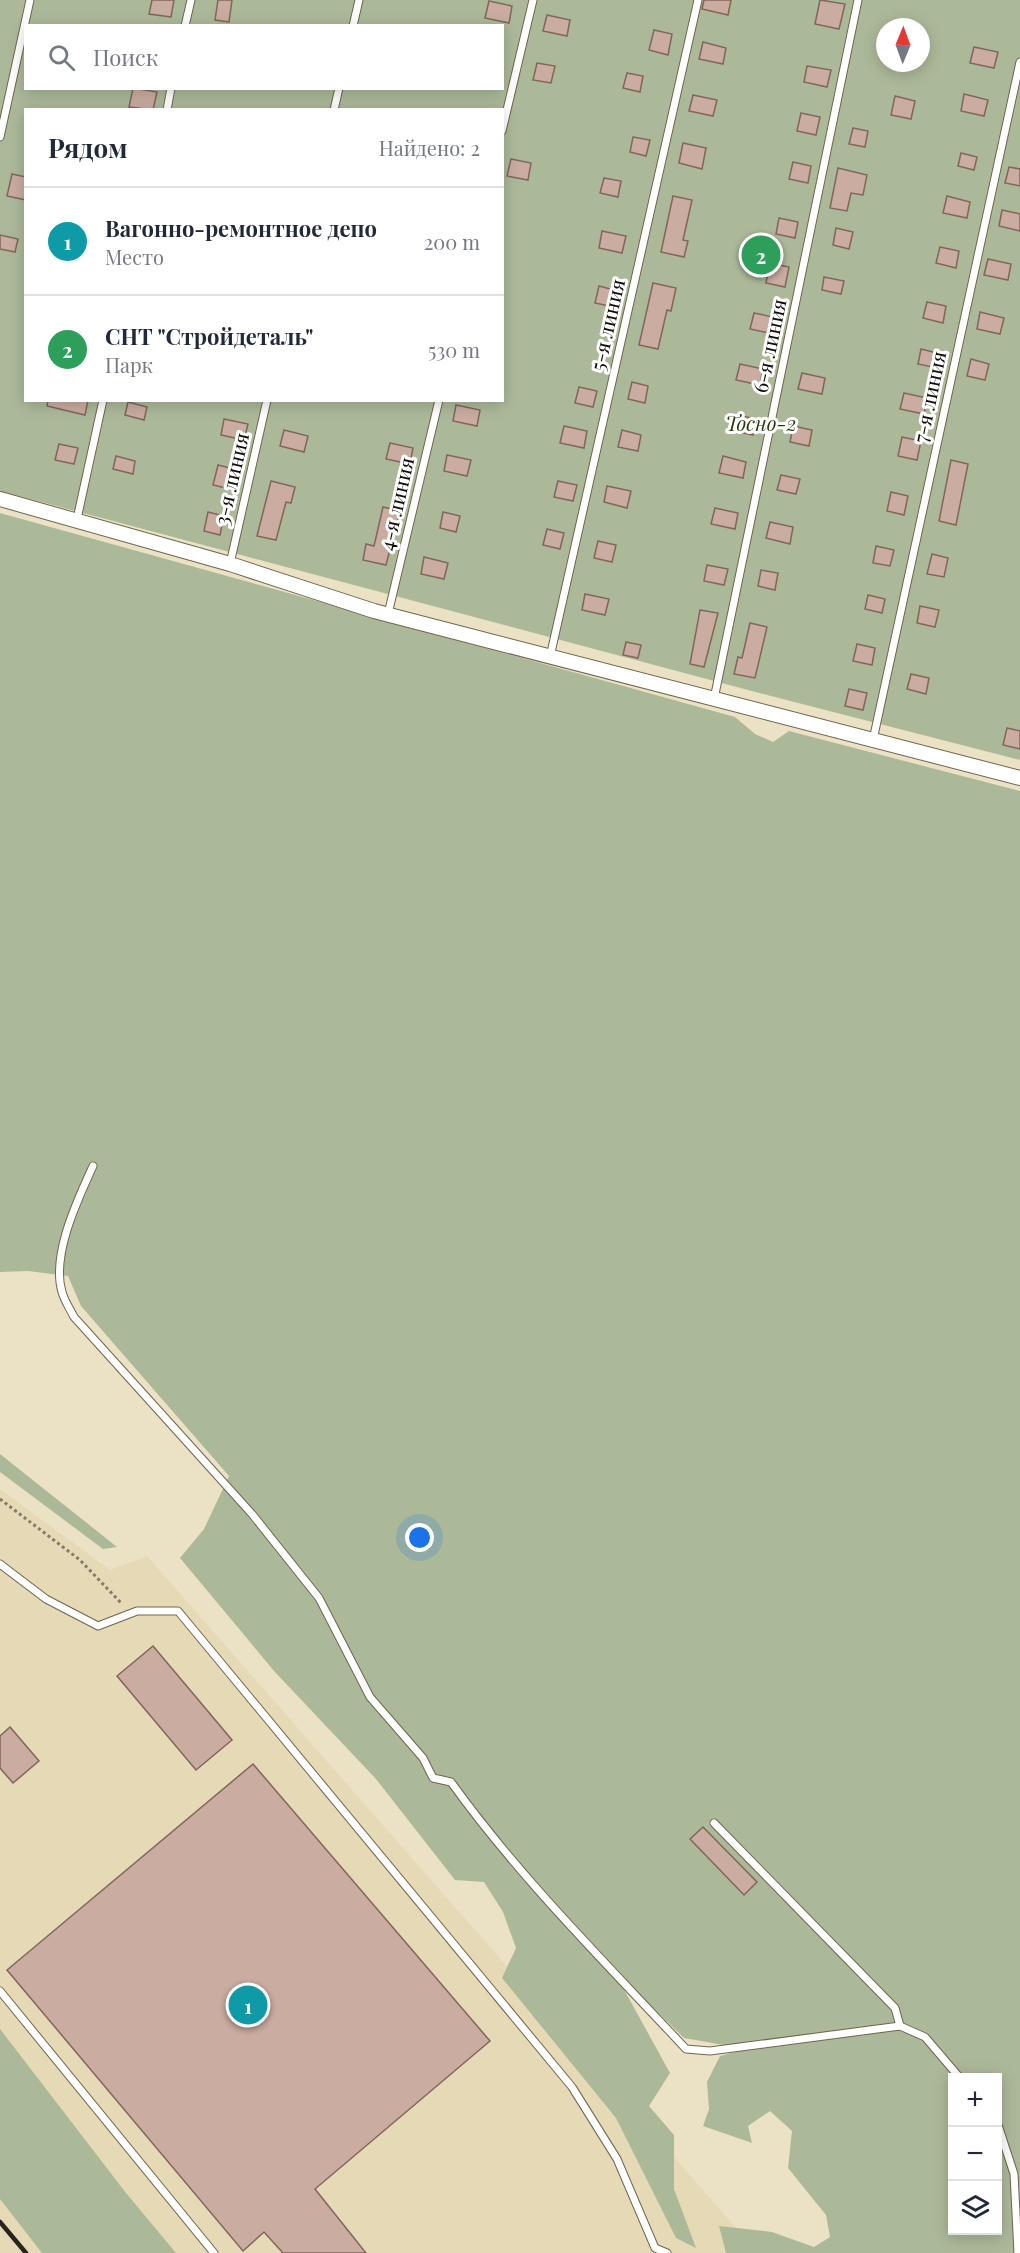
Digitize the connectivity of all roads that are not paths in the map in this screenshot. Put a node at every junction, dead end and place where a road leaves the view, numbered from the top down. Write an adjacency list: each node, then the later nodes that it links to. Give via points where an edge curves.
1 (30, 0): 7 (lane)
2 (191, 0): 8 (lane)
3 (359, 0): 9 (lane)
4 (533, 0): 16 (lane)
5 (698, 0): 25 (lane, 5-я линия)
6 (858, 0): 26 (lane, 6-я линия)
7 (25, 24)
8 (185, 24)
9 (353, 24)
10 (24, 27): 17 (lane)
11 (1020, 62): 27 (lane, 7-я линия)
12 (171, 90): 14 (lane)
13 (339, 90): 15 (lane)
14 (167, 108)
15 (334, 108)
16 (504, 123)
17 (0, 136)
18 (103, 402): 22 (lane)
19 (267, 402): 23 (lane, 3-я линия)
20 (439, 402): 24 (lane, 4-я линия)
21 (0, 499): 22 (street)
22 (77, 519): 23 (street)
23 (230, 564): 24 (street)
24 (388, 614): 25 (street)
25 (550, 657): 26 (street)
26 (714, 699): 27 (street)
27 (873, 740): 28 (street)
28 (1020, 778)
29 (93, 1166): 33 (lane, via 70,1218 62,1255 61,1291 74,1317 252,1514 319,1598 370,1697 423,1758 433,1778 451,1782 542,1894 670,2032 686,2049 710,2051)
30 (0, 1564): 37 (lane, via 46,1599 98,1626 132,1614 178,1611 572,2087 616,2159 655,2248)
31 (714, 1823): 33 (lane, via 895,2008)
32 (0, 1991): 36 (lane)
33 (900, 2026): 34 (lane, via 926,2037)
34 (956, 2073)
35 (999, 2127): 38 (lane, via 1014,2174)
36 (214, 2253)
37 (667, 2253)
38 (1018, 2253)

